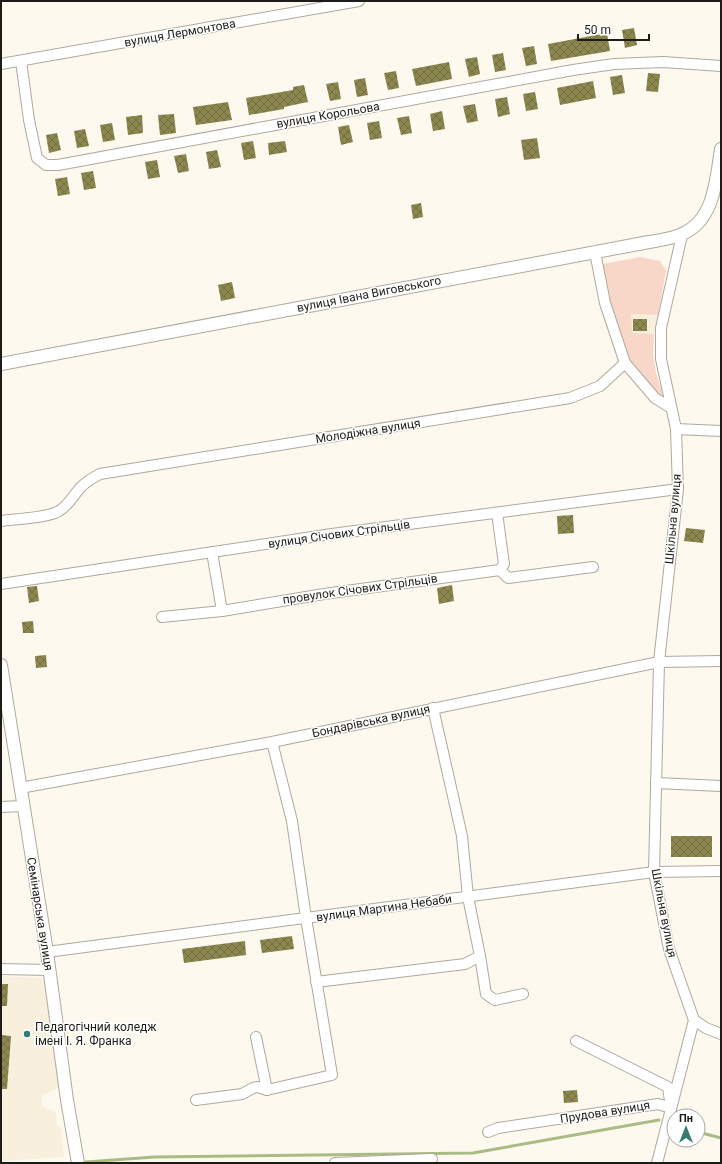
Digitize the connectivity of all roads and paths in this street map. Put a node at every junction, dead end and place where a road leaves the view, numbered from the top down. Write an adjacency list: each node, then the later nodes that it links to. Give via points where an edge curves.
1 (358, 1): 2 (street, вулиця Лермонтова)
2 (21, 61): 3 (street, вулиця Лермонтова); 4 (street, вулиця Корольова, via 37,158 46,165 58,165 614,64 664,62)
3 (1, 64)
4 (721, 66)
5 (721, 148): 6 (street, вулиця Івана Виговського)
6 (717, 193): 7 (street, вулиця Івана Виговського, via 700,223)
7 (682, 235): 8 (street, вулиця Івана Виговського); 11 (street, Шкільна вулиця, via 661,328 661,359)
8 (595, 252): 9 (street, вулиця Івана Виговського); 10 (street, via 605,303)
9 (1, 364)
10 (625, 364): 11 (street, via 655,398); 16 (street, Молодіжна вулиця, via 600,386 570,398 100,474 80,488 59,512)
11 (671, 408): 12 (street, Шкільна вулиця)
12 (676, 429): 13 (street); 14 (street, Шкільна вулиця)
13 (721, 431)
14 (678, 489): 15 (street, вулиця Січових Стрільців); 24 (street, Шкільна вулиця)
15 (497, 513): 17 (street, вулиця Січових Стрільців); 19 (street, via 504,564)
16 (1, 521)
17 (212, 552): 20 (street, вулиця Січових Стрільців); 21 (street)
18 (593, 567): 19 (street, via 508,578)
19 (500, 570): 21 (street, провулок Січових Стрільців)
20 (1, 584)
21 (222, 611): 22 (street, провулок Січових Стрільців)
22 (162, 617)
23 (721, 661): 24 (street, Бондарівська вулиця)
24 (659, 662): 26 (street, Бондарівська вулиця); 28 (street, Шкільна вулиця)
25 (1, 665): 30 (street, Семінарська вулиця)
26 (433, 708): 27 (street, Бондарівська вулиця); 35 (street, via 462,836)
27 (272, 742): 30 (street, Бондарівська вулиця); 36 (street, via 292,820)
28 (656, 783): 29 (street); 34 (street, Шкільна вулиця)
29 (721, 786)
30 (20, 788): 32 (street, Семінарська вулиця)
31 (1, 806): 32 (street)
32 (23, 806): 37 (street, Семінарська вулиця)
33 (721, 871): 34 (street, вулиця Мартина Небаби)
34 (654, 872): 35 (street, вулиця Мартина Небаби); 43 (street, Шкільна вулиця, via 669,949)
35 (468, 897): 36 (street, вулиця Мартина Небаби); 38 (street)
36 (306, 918): 37 (street, вулиця Мартина Небаби); 41 (street)
37 (47, 952): 40 (street, Семінарська вулиця)
38 (480, 956): 41 (street, via 465,964); 42 (street, via 486,994 495,1000)
39 (1, 969): 40 (street)
40 (50, 970): 53 (street, Семінарська вулиця)
41 (316, 982): 47 (street, via 332,1075)
42 (523, 994)
43 (694, 1020): 44 (street); 49 (street)
44 (721, 1034)
45 (256, 1037): 47 (street)
46 (576, 1041): 49 (street, Прудова вулиця, via 668,1087)
47 (267, 1090): 48 (street, via 258,1087 242,1094)
48 (196, 1100)
49 (671, 1108): 51 (street, Прудова вулиця, via 658,1104 498,1128)
50 (666, 1128): 55 (street)
51 (488, 1132)
52 (432, 1159): 54 (street)
53 (78, 1163)
54 (335, 1163)
55 (657, 1163)

